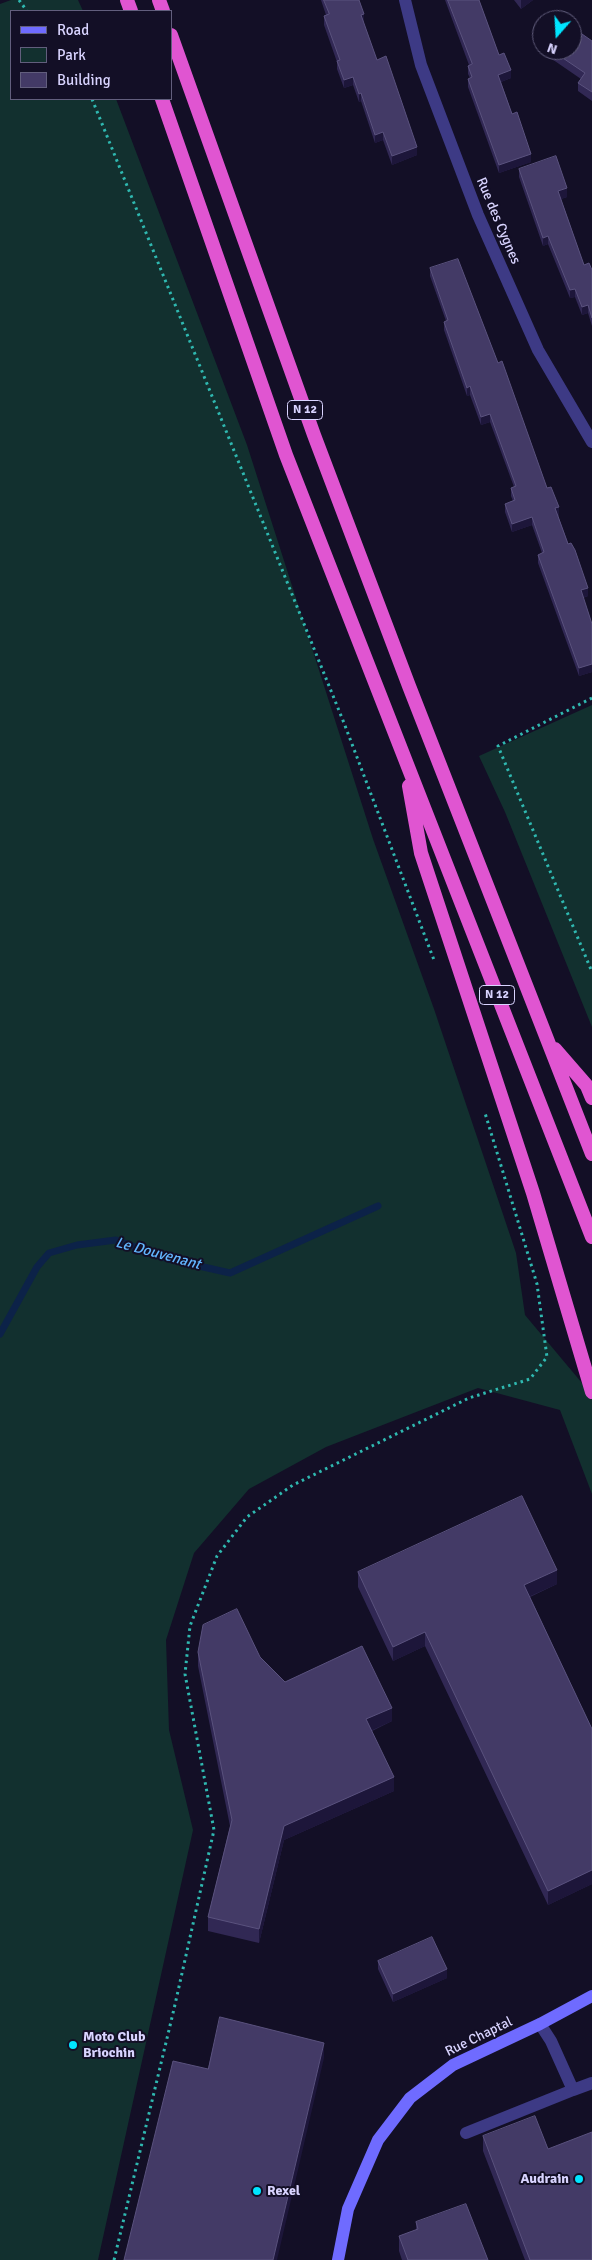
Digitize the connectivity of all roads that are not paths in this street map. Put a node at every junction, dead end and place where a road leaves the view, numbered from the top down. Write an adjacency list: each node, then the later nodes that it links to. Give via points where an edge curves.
1 (405, 0): 4 (street, Rue des Cygnes, via 421,65 478,215 538,350)
2 (172, 38): 6 (highway, N 12, via 317,445)
3 (162, 100): 5 (highway, N 12, via 286,455)
4 (592, 442)
5 (403, 753): 9 (highway, N 12); 10 (highway, via 421,853 530,1184)
6 (548, 1041): 7 (highway, N 12, via 587,1086); 8 (highway, N 12)
7 (592, 1098)
8 (592, 1154)
9 (592, 1237)
10 (592, 1392)
11 (592, 1996): 12 (main road, Rue Chaptal)
12 (540, 2024): 14 (street); 16 (main road, Rue Chaptal, via 453,2065 410,2098 378,2140 348,2209)
13 (592, 2083): 14 (street)
14 (573, 2090): 15 (street)
15 (466, 2133)
16 (338, 2260)

